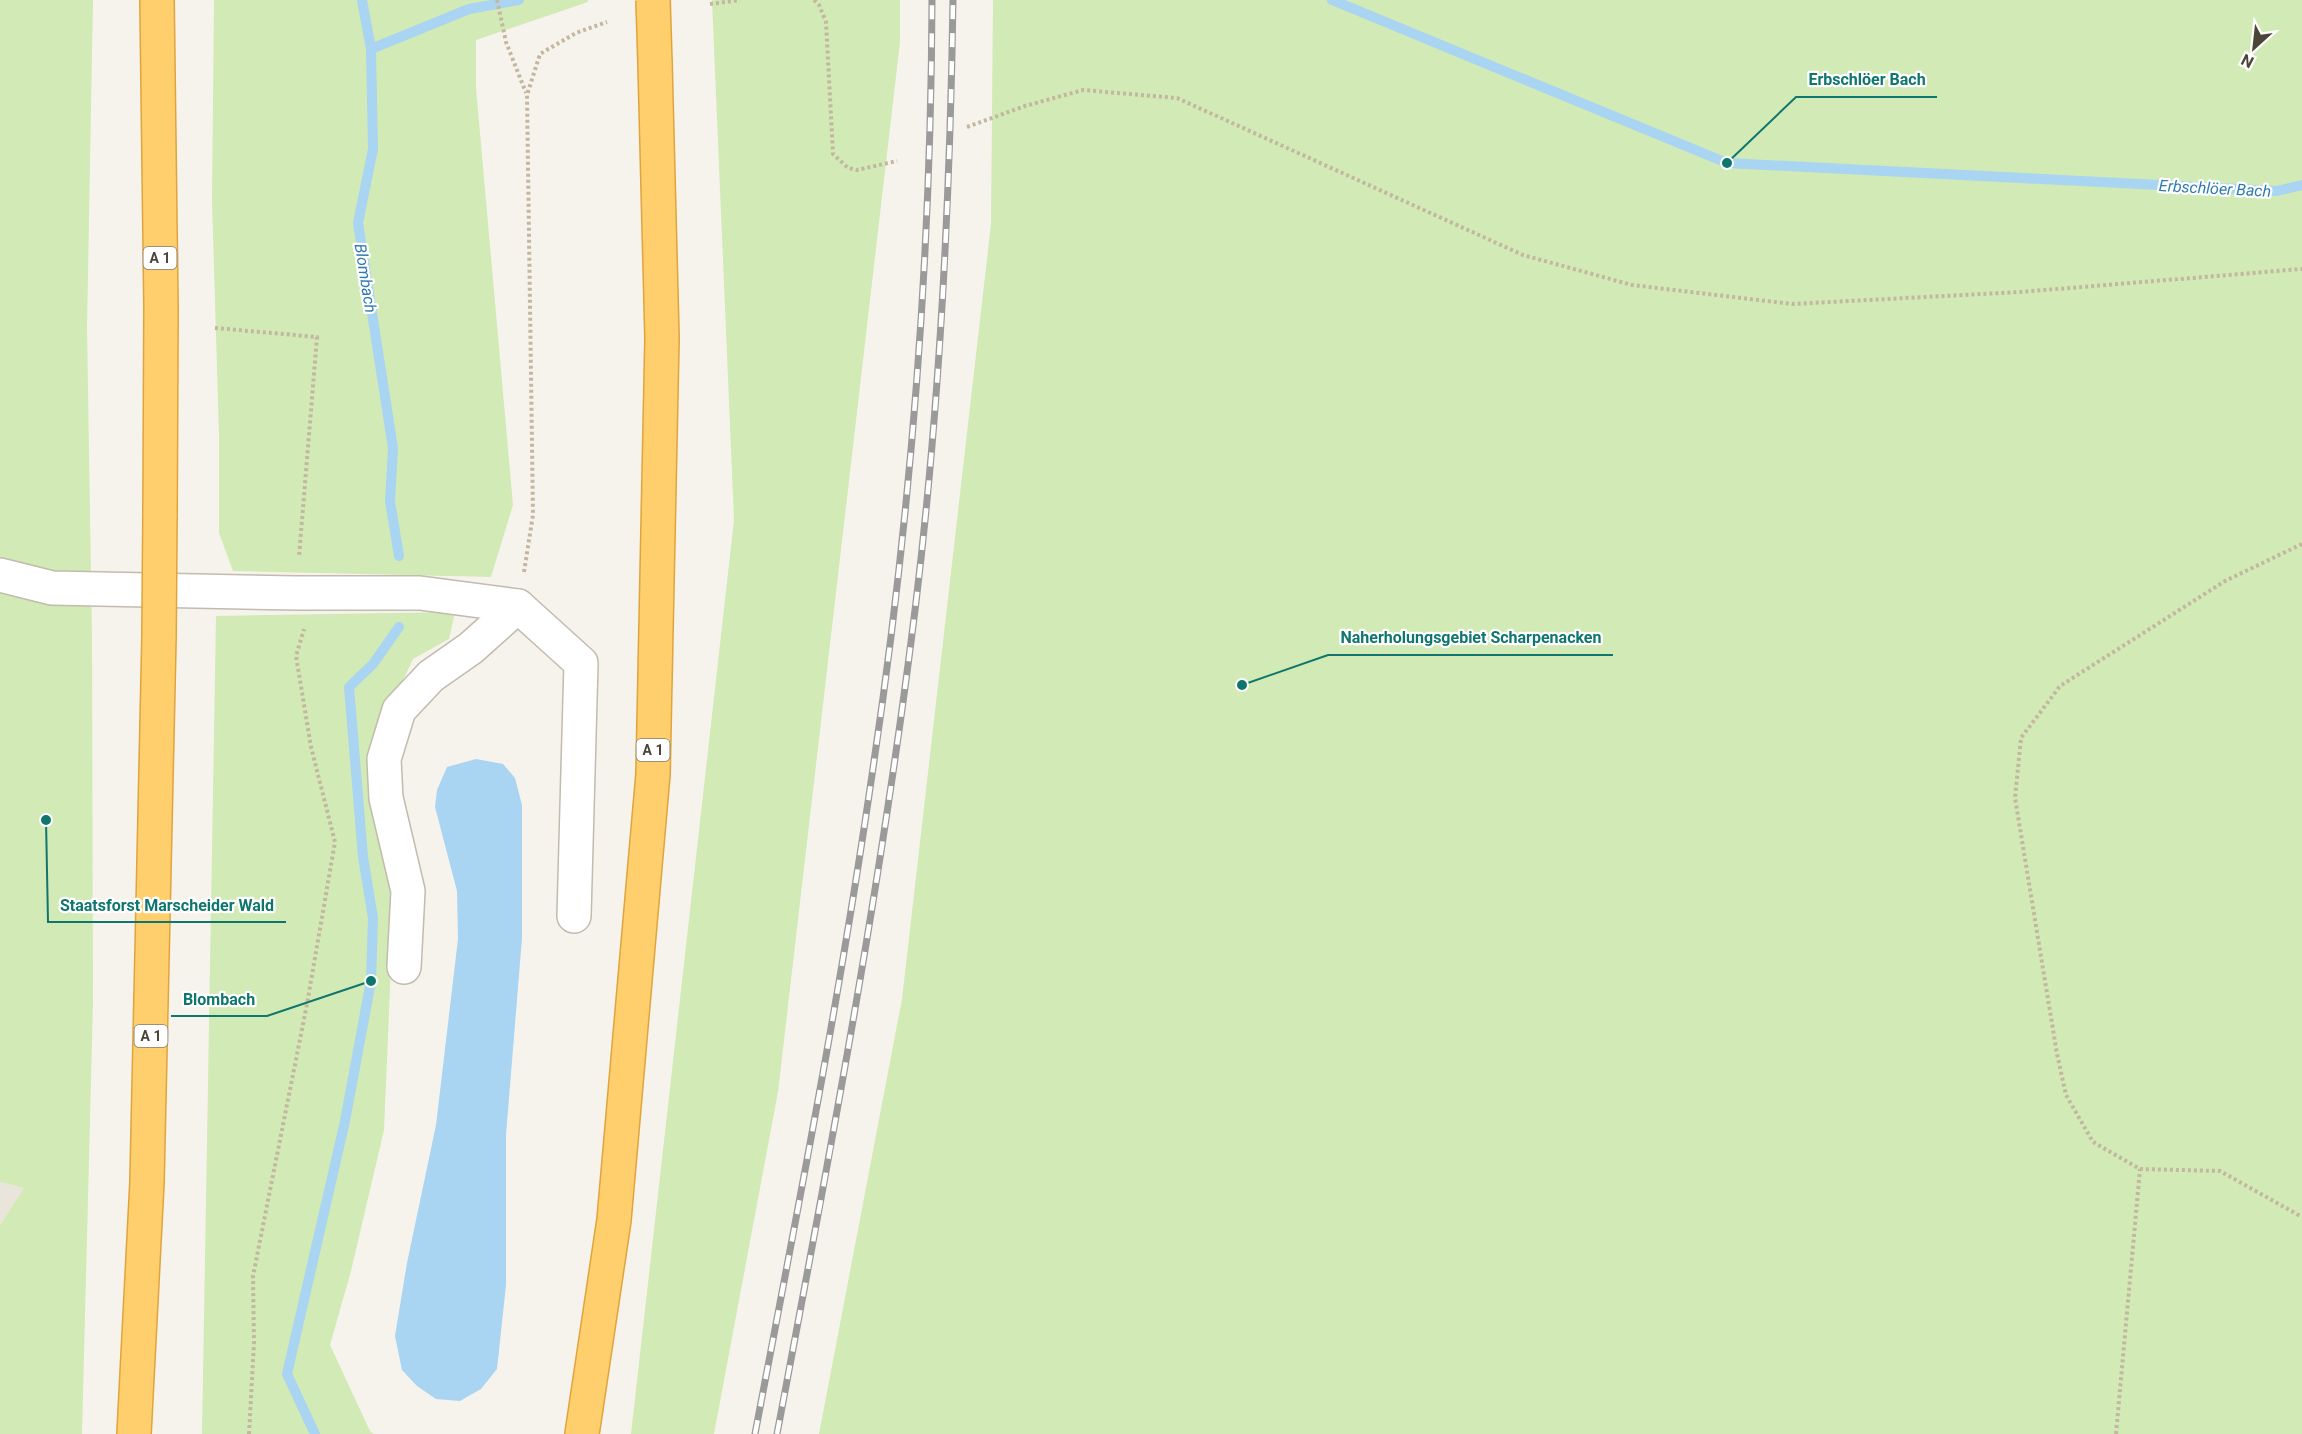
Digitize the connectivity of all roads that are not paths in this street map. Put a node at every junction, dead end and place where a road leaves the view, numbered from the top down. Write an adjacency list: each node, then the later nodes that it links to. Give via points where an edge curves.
1 (157, 0): 7 (highway, A 1, bridge, via 161,308 159,638 147,1182)
2 (653, 0): 8 (highway, A 1, bridge, via 662,338 653,774 614,1220)
3 (0, 575): 4 (lane, via 52,588 420,593)
4 (518, 606): 5 (lane, via 581,663); 6 (lane, via 471,648 431,676 399,710 384,759 386,798 408,891)
5 (574, 915)
6 (404, 967)
7 (134, 1434)
8 (582, 1434)

